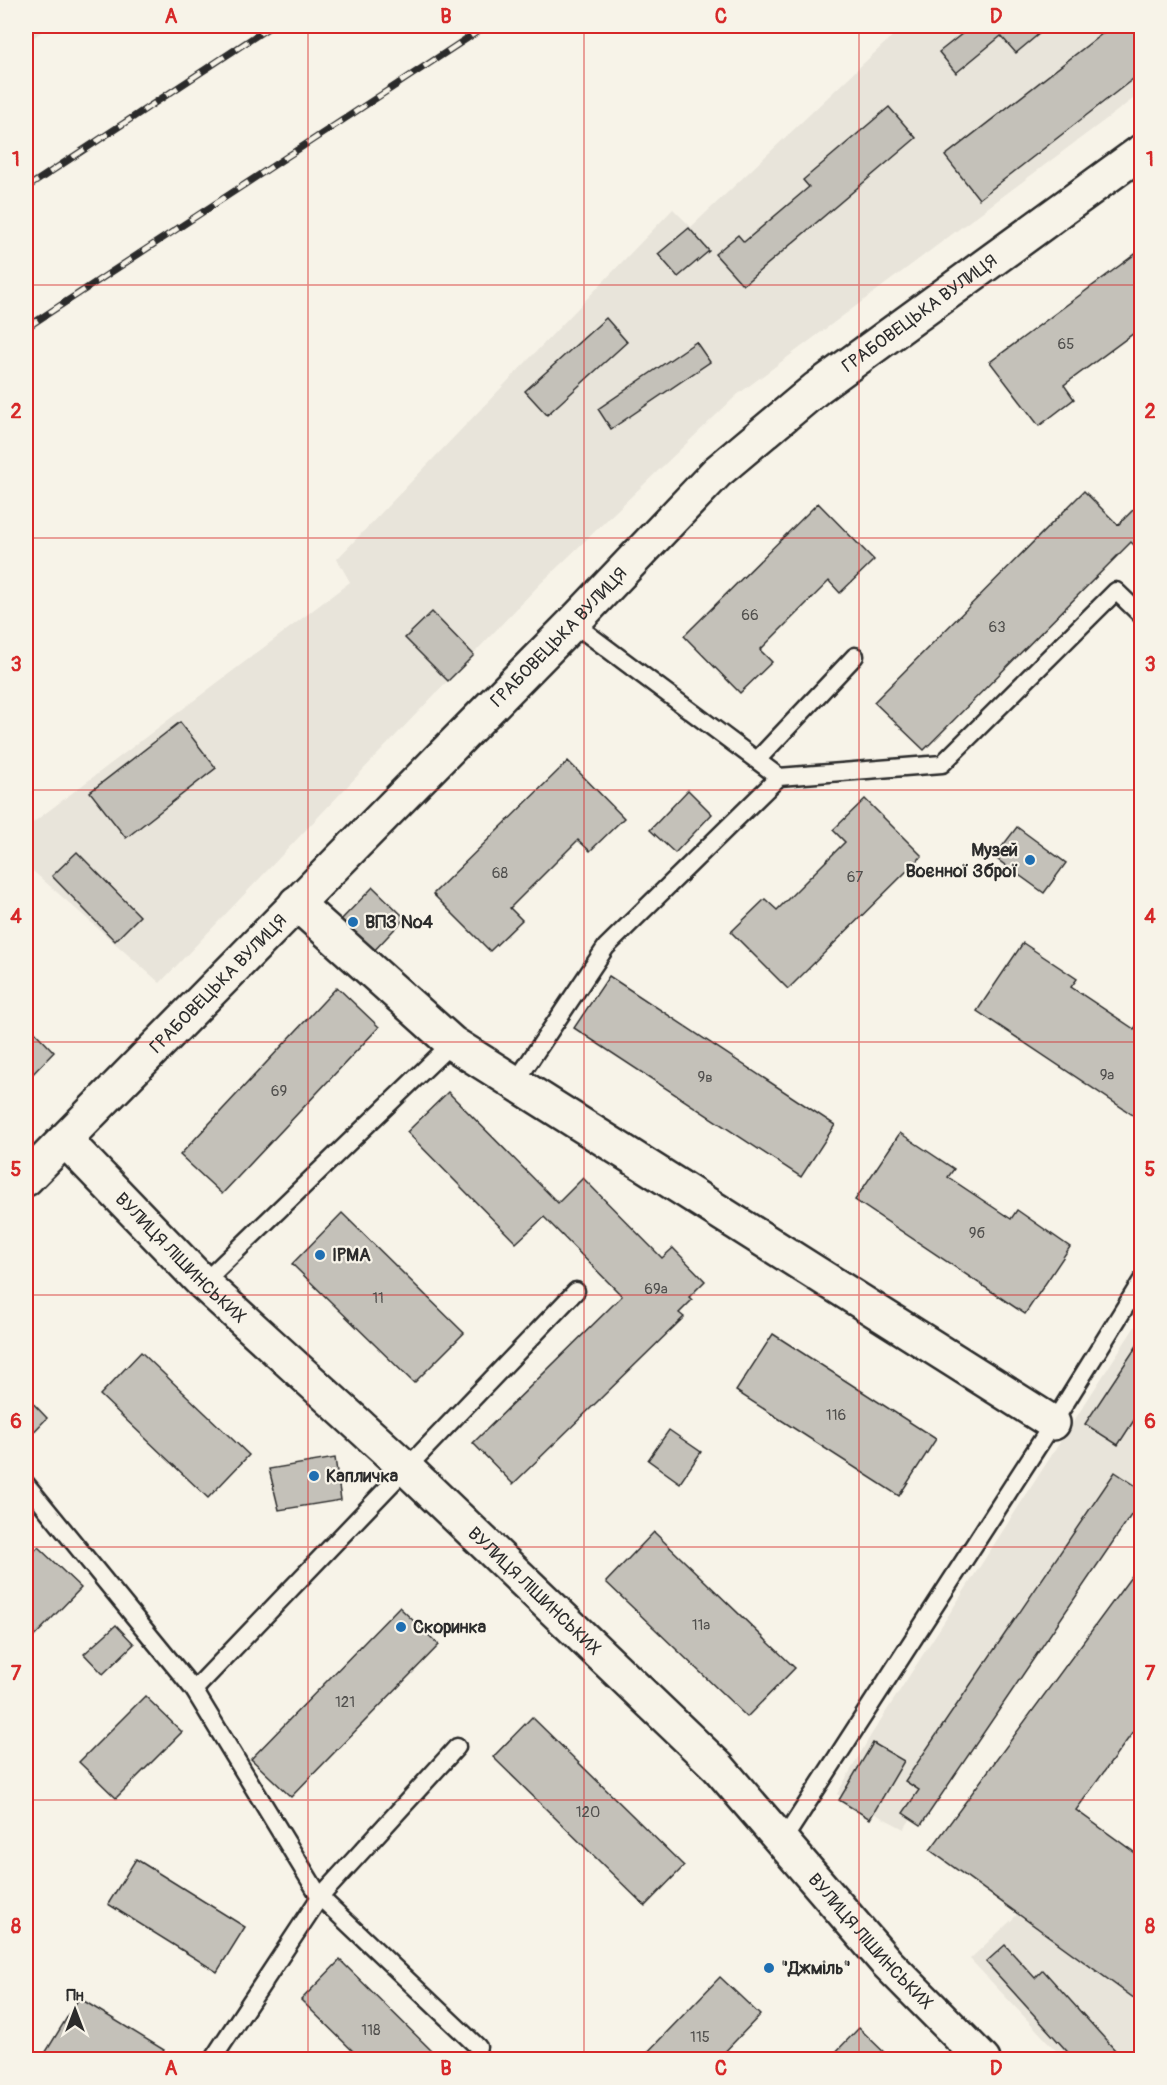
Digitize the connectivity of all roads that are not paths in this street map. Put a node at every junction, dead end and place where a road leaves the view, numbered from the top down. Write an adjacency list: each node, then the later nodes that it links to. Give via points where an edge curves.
1 (1142, 151): 3 (street, ГРАБОВЕЦЬКА ВУЛИЦЯ, via 817,388 717,472)
2 (1142, 616): 6 (lane, via 1116,591 942,764)
3 (573, 623): 5 (lane); 7 (street, ГРАБОВЕЦЬКА ВУЛИЦЯ)
4 (855, 656): 5 (lane)
5 (757, 760): 6 (lane)
6 (779, 777): 9 (lane, via 606,947)
7 (296, 903): 8 (street); 10 (street, ГРАБОВЕЦЬКА ВУЛИЦЯ)
8 (452, 1043): 9 (street); 13 (lane)
9 (515, 1083): 15 (street)
10 (65, 1140): 11 (street, ГРАБОВЕЦЬКА ВУЛИЦЯ); 13 (street, ВУЛИЦЯ ЛІШИНСЬКИХ)
11 (26, 1179)
12 (1142, 1280): 15 (lane)
13 (204, 1283): 16 (street, ВУЛИЦЯ ЛІШИНСЬКИХ)
14 (576, 1292): 16 (lane)
15 (1053, 1423): 20 (lane)
16 (407, 1469): 18 (lane); 20 (street, ВУЛИЦЯ ЛІШИНСЬКИХ, via 718,1767)
17 (26, 1484): 18 (lane)
18 (194, 1690): 21 (lane)
19 (457, 1747): 21 (lane)
20 (782, 1842): 24 (street, ВУЛИЦЯ ЛІШИНСЬКИХ, via 886,1962)
21 (320, 1897): 22 (lane); 23 (lane)
22 (478, 2047)
23 (212, 2060)
24 (983, 2060)

